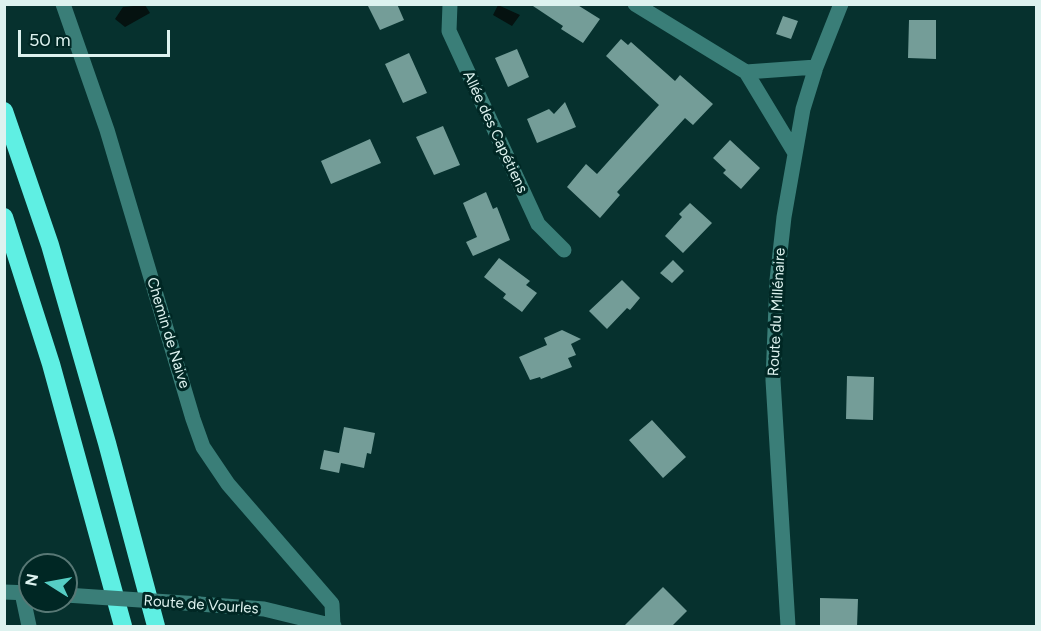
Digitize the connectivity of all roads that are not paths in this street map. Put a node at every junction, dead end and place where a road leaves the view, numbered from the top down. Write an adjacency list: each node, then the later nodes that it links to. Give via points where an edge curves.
1 (63, 4): 12 (street, Chemin de Naive, via 107,130 203,447 228,484 332,604)
2 (450, 4): 10 (street, Allée des Capétiens, via 449,31 538,224)
3 (635, 4): 6 (street)
4 (841, 4): 5 (street, Route du Millénaire)
5 (816, 67): 6 (street); 8 (street, Route du Millénaire)
6 (746, 72): 8 (street)
7 (4, 111): 14 (highway, via 56,267)
8 (795, 153): 15 (street, Route du Millénaire, via 777,280 773,380)
9 (4, 217): 13 (highway, via 51,364)
10 (564, 250)
11 (78, 596): 12 (street, Route de Vourles, bridge, via 264,609)
12 (334, 626)
13 (123, 627)
14 (156, 627)
15 (788, 627)

